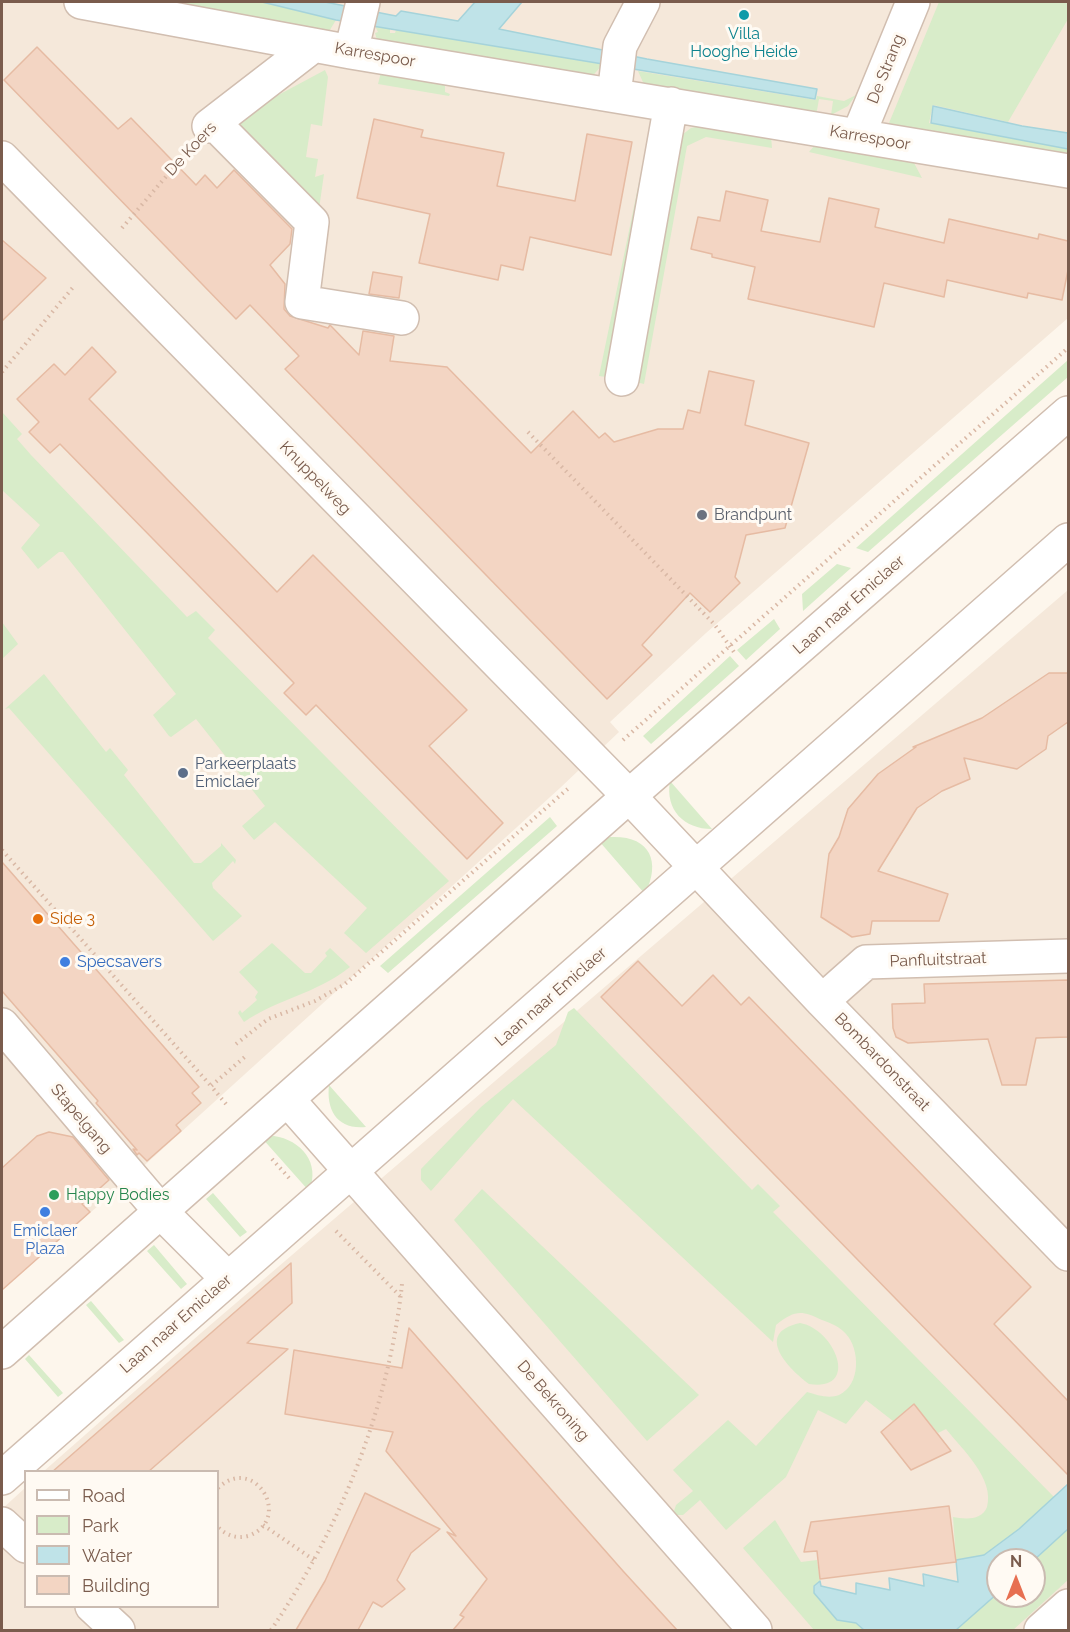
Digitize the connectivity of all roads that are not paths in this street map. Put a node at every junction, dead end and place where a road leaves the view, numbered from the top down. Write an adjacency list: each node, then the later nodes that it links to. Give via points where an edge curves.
1 (81, 2): 5 (street, Karrespoor)
2 (643, 2): 6 (street, via 620,46)
3 (913, 2): 8 (street, De Strang)
4 (358, 22): 5 (street, Karrespoor); 6 (street, Karrespoor)
5 (314, 45): 11 (street, De Koers, via 212,125 312,222 303,302)
6 (614, 95): 7 (street, Karrespoor)
7 (671, 104): 8 (street, Karrespoor); 12 (street)
8 (858, 136): 10 (street, Karrespoor)
9 (2, 158): 15 (street, Knuppelweg)
10 (1068, 171)
11 (402, 318)
12 (622, 379)
13 (1068, 413): 15 (street, Laan naar Emiclaer)
14 (1068, 540): 16 (street, Laan naar Emiclaer)
15 (629, 796): 16 (street); 20 (street, Laan naar Emiclaer)
16 (697, 869): 18 (street, Bombardonstraat); 21 (street, Laan naar Emiclaer)
17 (1068, 956): 18 (street, Panfluitstraat, via 866,962)
18 (822, 1000): 23 (street, Bombardonstraat)
19 (2, 1024): 22 (street, Stapelgang)
20 (288, 1100): 21 (street); 22 (street, Laan naar Emiclaer)
21 (351, 1171): 24 (street, Laan naar Emiclaer); 32 (street, De Bekroning)
22 (162, 1213): 24 (street, Stapelgang); 25 (street, Laan naar Emiclaer)
23 (1068, 1254)
24 (228, 1279): 26 (street, Laan naar Emiclaer)
25 (2, 1352)
26 (2, 1478)
27 (2, 1524): 28 (street)
28 (24, 1544)
29 (1068, 1606): 33 (street)
30 (94, 1608): 31 (street)
31 (118, 1630)
32 (755, 1630)
33 (1041, 1630)

